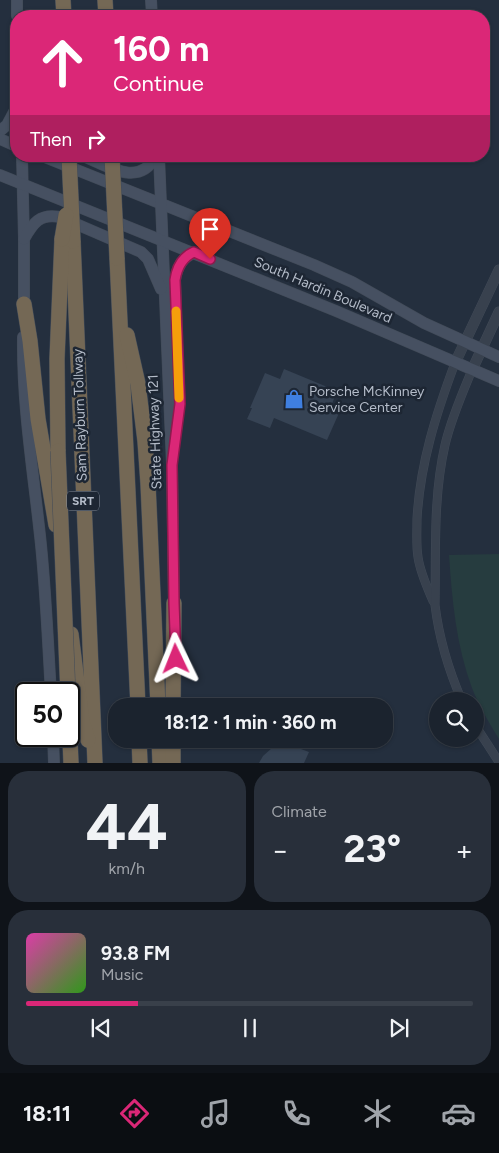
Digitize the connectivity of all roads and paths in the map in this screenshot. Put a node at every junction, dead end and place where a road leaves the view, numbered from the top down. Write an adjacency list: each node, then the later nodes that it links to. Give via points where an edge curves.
1 (10, 119): 2 (main road)
2 (0, 131)
3 (22, 162): 11 (main road)
4 (57, 162): 12 (main road, South Hardin Boulevard)
5 (69, 162): 15 (highway, bridge)
6 (99, 162): 8 (main road, via 131,174 146,169)
7 (112, 162): 18 (highway, bridge)
8 (152, 162)
9 (158, 162): 12 (main road, State Highway 121)
10 (0, 175): 11 (main road, South Hardin Boulevard)
11 (22, 184): 13 (main road); 14 (main road, South Hardin Boulevard)
12 (161, 203): 14 (main road, State Highway 121); 22 (main road, South Hardin Boulevard, via 327,270)
13 (24, 239): 19 (main road, via 38,219 51,216 132,247 148,259); 20 (main road)
14 (162, 239): 16 (main road, South Hardin Boulevard); 19 (main road, State Highway 121)
15 (67, 240): 32 (highway, bridge, via 57,358); 44 (highway, Sam Rayburn Tollway / SRT)
16 (194, 252): 25 (main road, South Hardin Boulevard); 28 (main road, via 184,258 175,280 180,404)
17 (499, 270): 22 (street)
18 (118, 297): 34 (highway); 35 (highway, via 138,384 145,441)
19 (164, 298): 28 (main road, State Highway 121)
20 (24, 304): 31 (main road, via 28,449 41,544); 44 (highway, via 82,721)
21 (499, 312): 23 (street)
22 (465, 342): 23 (main road, South Hardin Boulevard); 25 (street)
23 (481, 350): 24 (main road, South Hardin Boulevard); 26 (street)
24 (499, 357)
25 (455, 363): 26 (main road, South Hardin Boulevard); 30 (street, via 427,445 418,499 418,559)
26 (472, 370): 27 (main road, South Hardin Boulevard); 30 (street, via 448,432 442,461 436,511)
27 (499, 382)
28 (172, 465): 29 (main road, State Highway 121)
29 (174, 603): 36 (highway); 37 (main road, State Highway 121)
30 (434, 605): 33 (street, via 444,652)
31 (50, 682)
32 (68, 682)
33 (459, 692)
34 (138, 698)
35 (158, 698)
36 (174, 698)
37 (178, 698)
38 (484, 739): 45 (street)
39 (53, 747): 46 (main road)
40 (139, 748): 47 (highway)
41 (159, 748): 48 (highway)
42 (173, 748): 49 (highway)
43 (179, 748): 50 (main road)
44 (95, 762)
45 (499, 762)
46 (54, 763)
47 (140, 763)
48 (160, 763)
49 (173, 763)
50 (180, 763)

